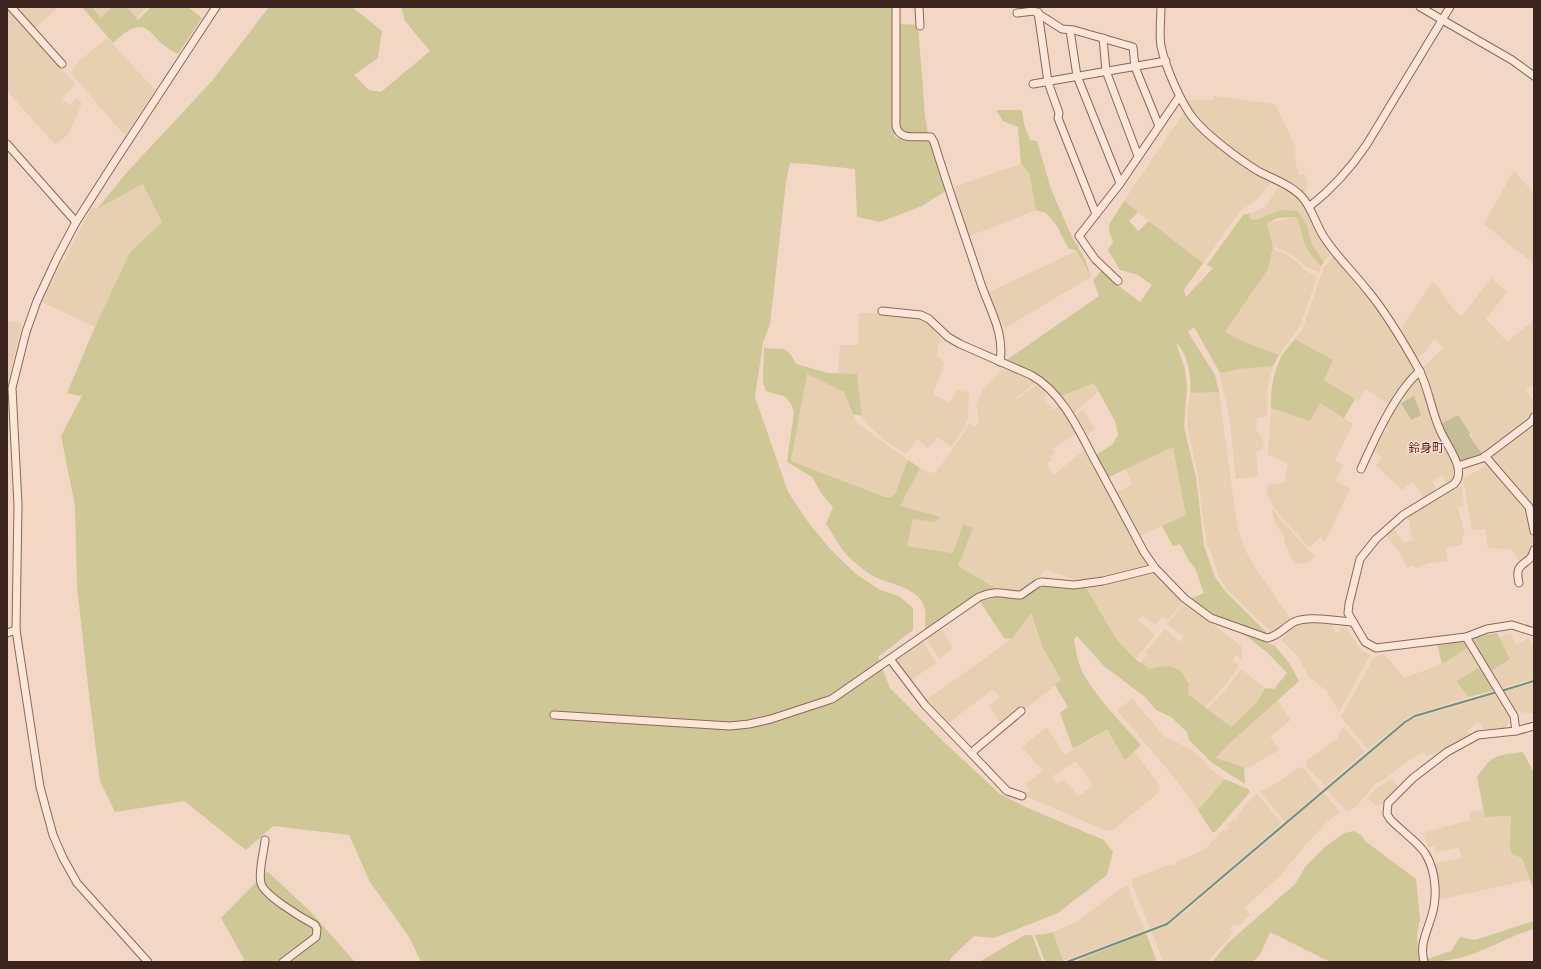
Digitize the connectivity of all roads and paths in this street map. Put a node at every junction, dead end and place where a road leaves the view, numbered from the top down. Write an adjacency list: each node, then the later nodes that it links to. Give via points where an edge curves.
1 (11, 7): 15 (street)
2 (216, 7): 29 (street)
3 (896, 7): 32 (street, via 897,130 902,136 931,138 934,142 981,287 997,324 1002,350)
4 (919, 7): 11 (street)
5 (1161, 7): 14 (street, via 1161,46)
6 (1420, 7): 10 (street)
7 (1450, 7): 10 (street)
8 (1038, 12): 9 (street); 12 (street, via 1062,29); 20 (street)
9 (1017, 13)
10 (1442, 20): 19 (street, via 1512,60); 27 (street, via 1368,144 1334,186)
11 (920, 26)
12 (1070, 30): 13 (street); 18 (street)
13 (1102, 38): 16 (street, via 1133,47); 17 (street)
14 (1166, 61): 16 (street); 22 (street)
15 (62, 64)
16 (1136, 66): 17 (street); 23 (street)
17 (1106, 71): 18 (street); 25 (street)
18 (1077, 76): 20 (street); 26 (street)
19 (1534, 76)
20 (1048, 82): 21 (street); 28 (street, via 1059,114 1058,118)
21 (1033, 84)
22 (1179, 96): 23 (street); 27 (street, via 1192,118 1207,133 1257,170 1294,190 1304,198)
23 (1159, 126): 25 (street)
24 (7, 144): 29 (street)
25 (1138, 156): 26 (street)
26 (1120, 184): 28 (street)
27 (1309, 207): 33 (street, via 1323,236 1369,291)
28 (1096, 214): 30 (street, via 1078,236 1095,259)
29 (76, 222): 34 (street, via 37,301 26,332)
30 (1118, 282)
31 (882, 311): 32 (street, via 929,319 948,337)
32 (1000, 362): 41 (street, via 1040,380 1070,414)
33 (1420, 371): 37 (street, via 1439,428); 38 (street, via 1395,404)
34 (10, 398): 44 (street, via 18,505)
35 (1533, 420): 36 (street)
36 (1485, 456): 37 (street); 39 (street, via 1529,507)
37 (1458, 466): 43 (street, via 1459,476 1454,484 1403,515 1366,549 1356,568 1349,604 1348,613)
38 (1361, 469)
39 (1534, 531)
40 (1534, 550): 42 (street, via 1529,559 1519,567)
41 (1155, 568): 43 (street, via 1184,598 1211,618 1267,638 1301,619); 48 (street, via 1103,581 1074,585 1042,582 1021,595 988,593)
42 (1519, 583)
43 (1352, 622): 47 (street, via 1365,642 1376,648)
44 (16, 630): 46 (street); 56 (street, via 40,787 52,835 77,883)
45 (1534, 632): 47 (street, via 1512,625 1486,629)
46 (7, 633)
47 (1466, 636): 52 (street, via 1514,716)
48 (890, 659): 50 (street, via 832,699 749,724 730,726); 53 (street, via 925,705)
49 (1021, 711): 53 (street)
50 (554, 714)
51 (1534, 726): 52 (street)
52 (1516, 731): 58 (street, via 1478,735 1447,752 1413,778 1388,803 1387,814 1390,819 1425,853 1434,879 1434,909 1422,942)
53 (971, 753): 54 (street, via 1007,790)
54 (1022, 796)
55 (265, 840): 57 (street, via 260,877 262,887 317,929 316,937)
56 (148, 962)
57 (283, 962)
58 (1424, 962)

